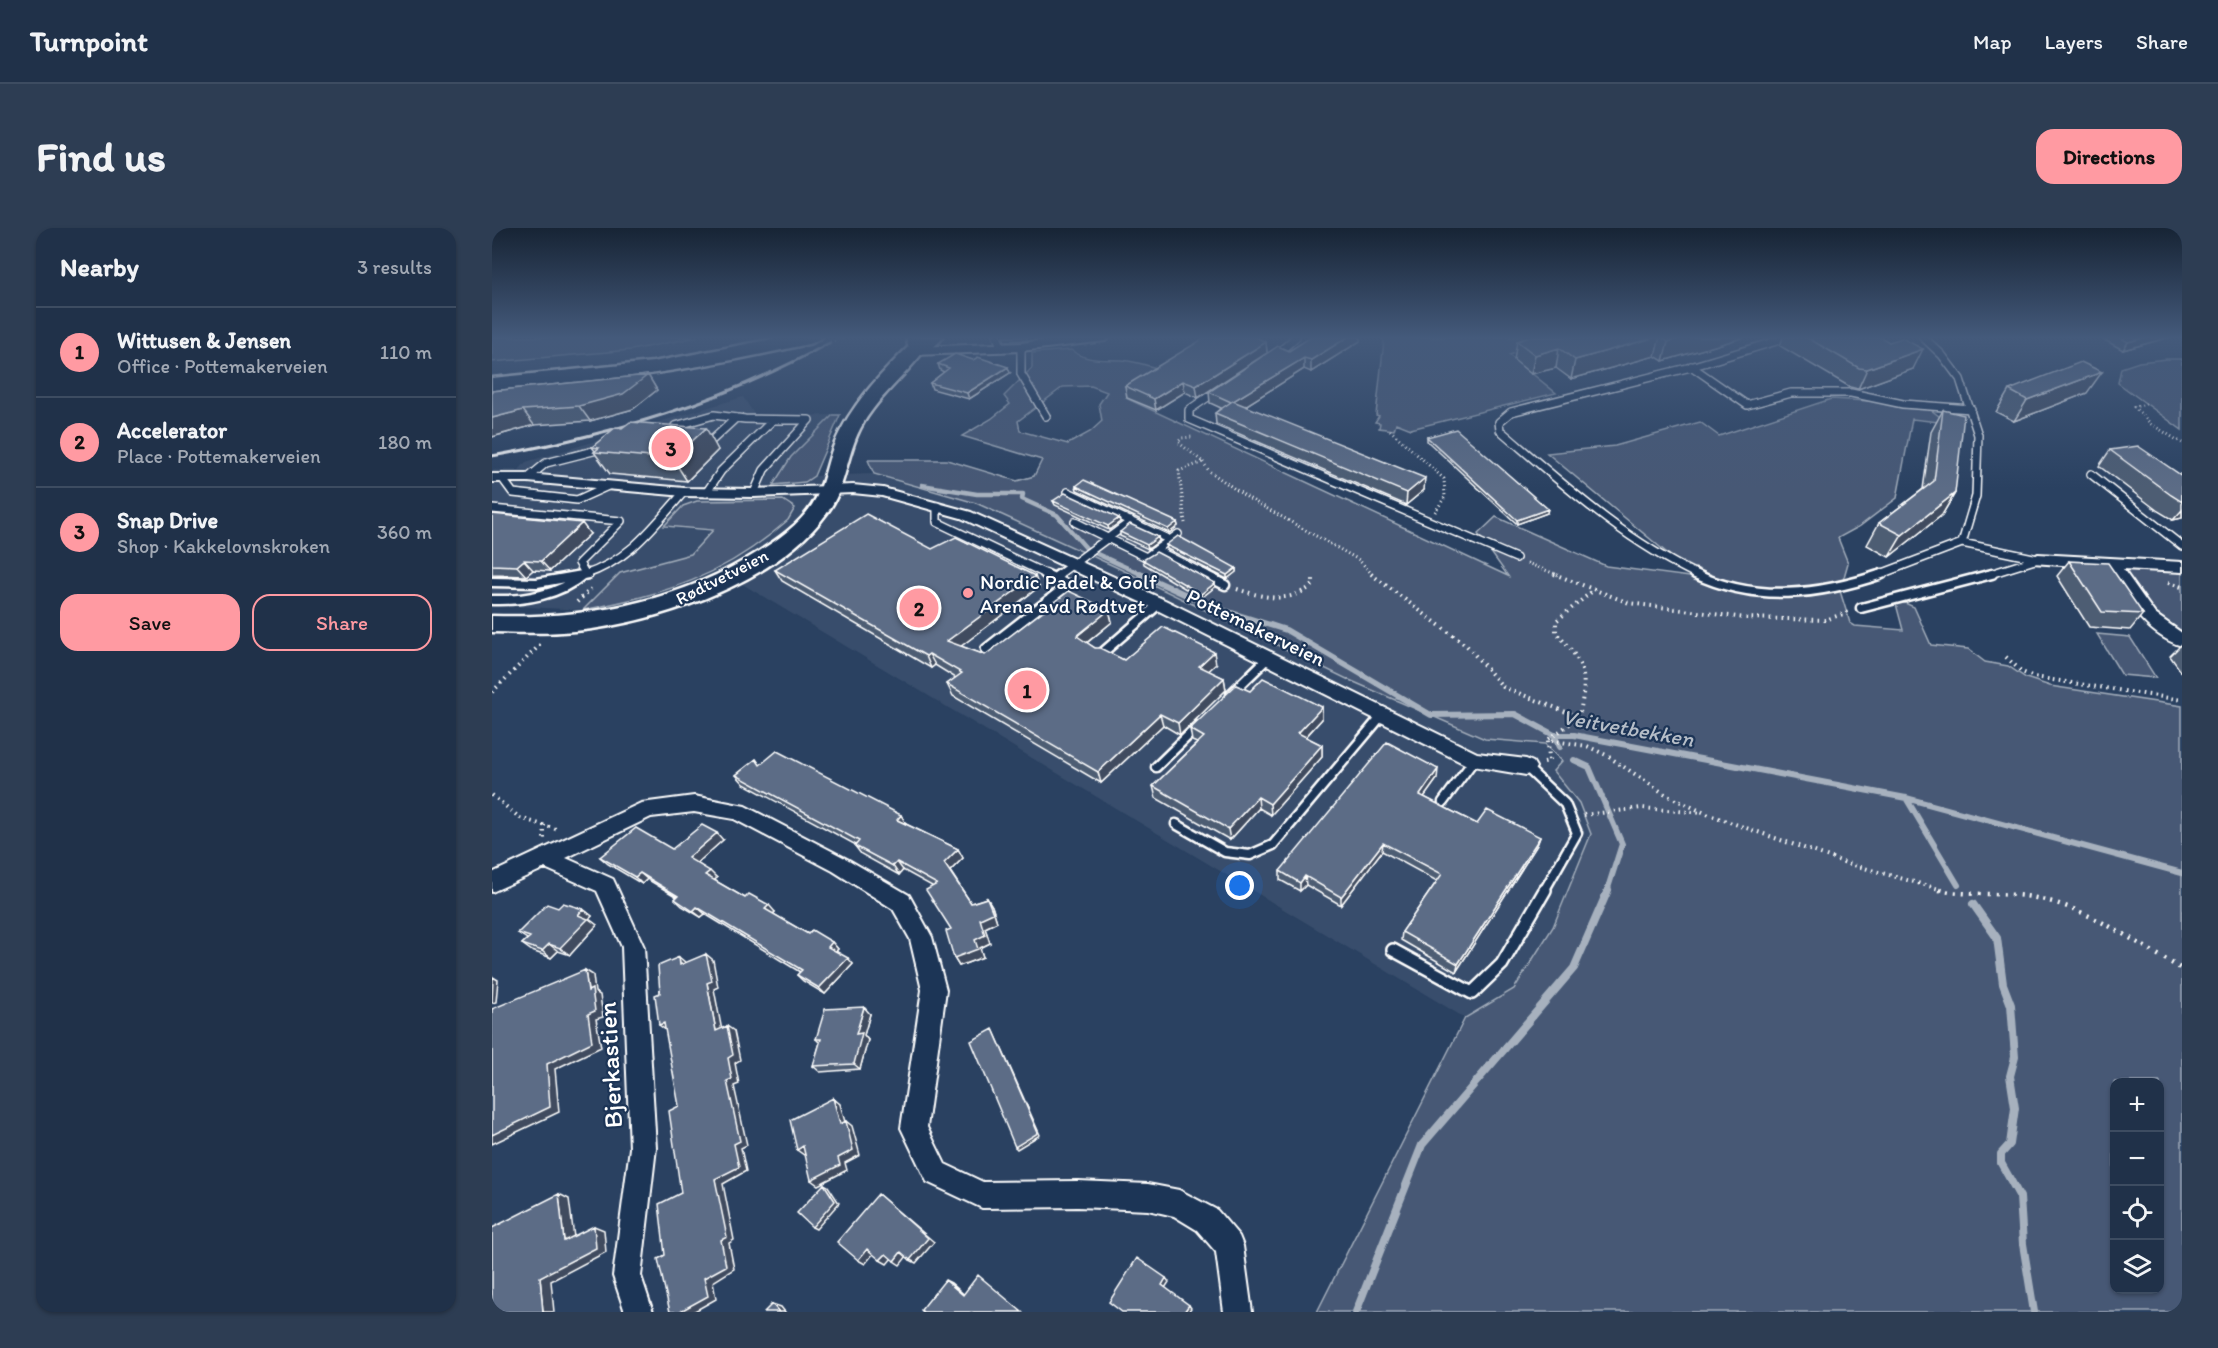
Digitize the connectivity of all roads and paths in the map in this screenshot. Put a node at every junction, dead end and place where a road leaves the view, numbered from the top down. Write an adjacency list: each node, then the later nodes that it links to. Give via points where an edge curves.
1 (881, 388): 23 (street, Rødtvetveien, via 843,443)
2 (1029, 388): 9 (lane)
3 (1220, 388): 30 (lane, via 1189,410 1189,419)
4 (1607, 388): 36 (lane, via 1511,412 1499,422 1500,430 1618,528 1681,567 1727,588 1787,594 1820,590)
5 (1722, 388): 8 (lane, via 1747,405 1791,393 1841,393 1903,404)
6 (1963, 388): 8 (lane)
7 (2146, 404): 16 (path, via 2134,407 2151,424)
8 (1971, 409): 36 (lane, via 1978,435 1976,496)
9 (1046, 416)
10 (736, 418): 11 (lane); 12 (lane, via 714,415); 15 (lane)
11 (773, 420): 26 (lane, via 721,471); 27 (lane, via 809,420 764,470)
12 (675, 426)
13 (1390, 430): 30 (path, via 1444,479 1445,499)
14 (1198, 438): 18 (path, via 1189,436 1178,442)
15 (710, 442)
16 (2182, 443)
17 (612, 446): 21 (lane, via 546,463)
18 (1203, 462): 33 (path, via 1179,471 1185,523); 68 (path, via 1209,471 1248,498 1359,560 1375,578 1467,646 1503,687)
19 (2091, 474): 39 (lane)
20 (497, 478): 21 (street, Pottemakerveien); 22 (lane, via 513,493 577,500)
21 (528, 478): 22 (street, Pottemakerveien)
22 (609, 486): 24 (street, Pottemakerveien)
23 (829, 489): 27 (street, Pottemakerveien); 28 (street, Pottemakerveien, via 883,492); 57 (street, Rødtvetveien, via 820,508 788,541 718,584 638,613)
24 (684, 492): 26 (street, Pottemakerveien); 37 (lane)
25 (1068, 492): 31 (lane)
26 (706, 493): 27 (street, Pottemakerveien)
27 (754, 493)
28 (937, 506): 45 (street, Pottemakerveien, via 966,515); 49 (lane, via 937,522)
29 (492, 509): 47 (lane, via 621,520 579,563)
30 (1425, 520): 41 (lane)
31 (1131, 521): 34 (lane); 35 (lane)
32 (1075, 522): 34 (lane)
33 (1178, 534): 35 (lane)
34 (1108, 538): 40 (lane, via 1146,557); 45 (lane)
35 (1170, 540): 40 (lane)
36 (1962, 543): 42 (lane)
37 (634, 545): 38 (lane); 44 (lane)
38 (646, 546)
39 (2182, 546)
40 (1156, 550): 51 (lane)
41 (1516, 558): 52 (path)
42 (2038, 559): 43 (street); 55 (lane)
43 (2111, 563): 46 (street); 58 (street, via 2151,622)
44 (612, 564): 47 (lane); 57 (path, via 606,576 572,606)
45 (1073, 564): 49 (lane); 54 (street, Pottemakerveien)
46 (2182, 567)
47 (585, 573): 50 (lane, via 545,584); 53 (lane, via 569,585 541,595)
48 (1313, 575): 51 (path, via 1313,585 1295,598 1268,600)
49 (1054, 578): 59 (lane, via 1068,585)
50 (492, 582)
51 (1225, 585)
52 (1596, 588): 55 (path, via 1629,603 1745,618 1825,620); 68 (path, via 1556,621 1556,633 1577,655 1587,679)
53 (492, 600)
54 (1159, 604): 60 (lane); 62 (street, Pottemakerveien)
55 (1861, 608)
56 (492, 624): 57 (street, Rødtvetveien)
57 (558, 626): 63 (path)
58 (2182, 640)
59 (986, 649)
60 (1101, 654)
61 (2006, 657): 65 (path, via 2034,677)
62 (1268, 658): 64 (lane); 66 (street, Pottemakerveien)
63 (492, 692)
64 (1225, 700)
65 (2182, 700)
66 (1383, 714): 70 (street, Pottemakerveien); 77 (lane, via 1273,845 1250,855 1225,852)
67 (1208, 717): 71 (lane)
68 (1579, 717): 69 (path)
69 (1548, 740): 72 (path, via 1549,761); 75 (path, via 1587,746 1606,754 1668,796)
70 (1474, 760): 72 (street, Pottemakerveien); 74 (lane)
71 (1156, 767)
72 (1526, 767): 76 (lane, via 1549,786)
73 (492, 795): 78 (path, via 520,818)
74 (1443, 802)
75 (1707, 814): 76 (path, via 1642,808); 82 (path, via 1914,884 1958,894 2034,897 2057,903 2100,922)
76 (1575, 818): 81 (lane, via 1577,833 1502,964 1472,993)
77 (1176, 824)
78 (585, 838): 79 (street); 84 (street, via 648,809 693,804 738,812 901,902 921,937 934,990 914,1128 936,1173 982,1196 1078,1194 1148,1197 1179,1203 1207,1220 1229,1246)
79 (544, 858): 80 (street); 83 (street, Bjerkastien, via 605,885 633,946 643,1148 627,1276)
80 (492, 883)
81 (1393, 950)
82 (2182, 969)
83 (639, 1312)
84 (1238, 1312)

